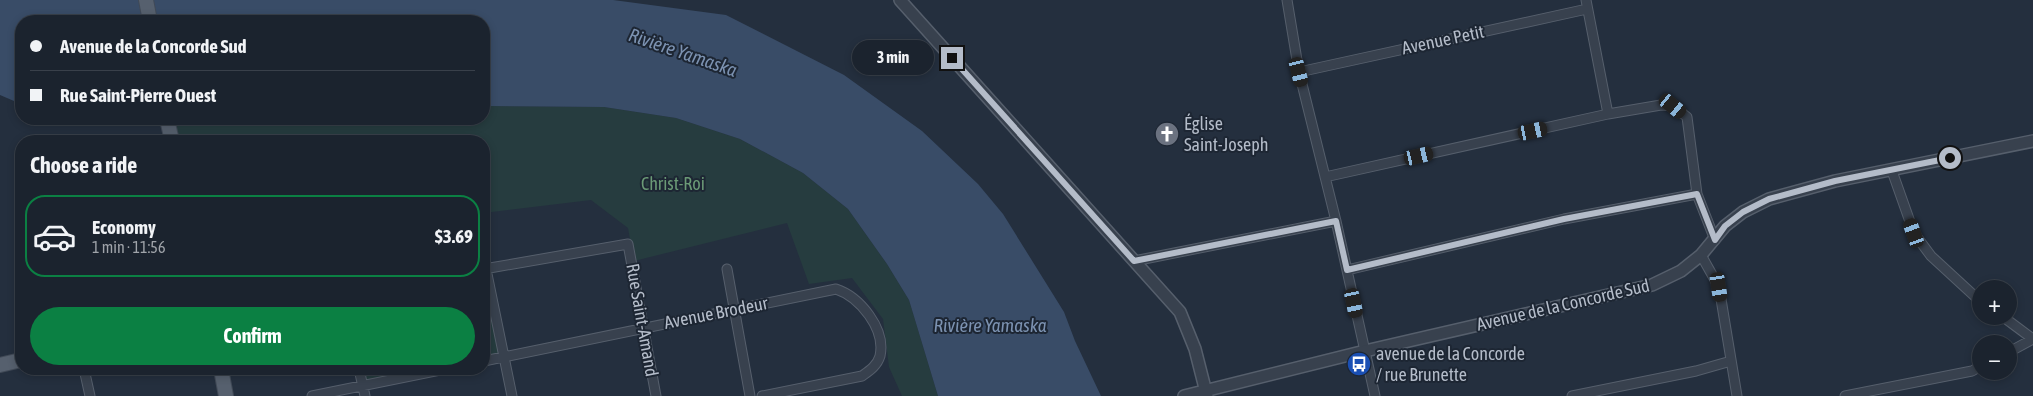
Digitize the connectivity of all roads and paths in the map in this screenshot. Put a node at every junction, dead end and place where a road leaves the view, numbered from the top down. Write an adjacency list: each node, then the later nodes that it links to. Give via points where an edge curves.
1 (146, 0): 5 (main road)
2 (900, 0): 15 (street)
3 (1287, 0): 6 (street)
4 (1587, 4): 6 (street, Avenue Petit); 7 (street)
5 (149, 15)
6 (1299, 72): 10 (street)
7 (1608, 114): 10 (street); 11 (street, via 1660,105 1673,106 1686,117)
8 (2033, 141): 9 (street, Avenue de la Concorde Sud)
9 (1892, 170): 13 (street, Avenue de la Concorde Sud, via 1769,199 1743,212 1725,226); 19 (street, via 1914,233 1931,256)
10 (1325, 177): 12 (street)
11 (1697, 194): 13 (street); 18 (street, via 1564,219)
12 (1336, 221): 15 (street); 18 (street)
13 (1715, 240): 14 (street, Avenue de la Concorde Sud)
14 (1701, 254): 26 (street, Avenue de la Concorde Sud, via 1681,271 1652,285); 30 (street, via 1719,287)
15 (1134, 261): 38 (street, via 1180,312 1195,349)
16 (490, 268): 23 (street, Rue Saint-Amand, via 628,244)
17 (727, 269): 21 (street)
18 (1347, 270): 26 (street)
19 (1972, 294)
20 (490, 295): 27 (street)
21 (734, 310): 23 (street, Avenue Brodeur); 45 (street); 46 (street, Avenue Brodeur, via 836,289 848,293 862,304 875,326 880,358 873,369 862,376)
22 (2014, 325): 24 (street)
23 (644, 328): 27 (street, Avenue Brodeur); 44 (street, Rue Saint-Amand)
24 (2033, 339): 25 (street)
25 (2017, 348)
26 (1365, 351): 38 (street, Avenue de la Concorde Sud); 48 (street)
27 (502, 357): 28 (street, Avenue Brodeur); 43 (street)
28 (490, 360)
29 (15, 361): 31 (main road)
30 (1731, 361): 49 (street); 50 (street)
31 (0, 365)
32 (1972, 372): 51 (street)
33 (85, 375): 39 (street)
34 (222, 375): 40 (main road)
35 (360, 375): 37 (street)
36 (416, 375): 37 (street)
37 (363, 386): 41 (street); 42 (street)
38 (1206, 394): 47 (street, Avenue de la Concorde Sud)
39 (90, 396)
40 (226, 396)
41 (312, 396)
42 (365, 396)
43 (512, 396)
44 (656, 396)
45 (750, 396)
46 (762, 396)
47 (1184, 396)
48 (1375, 396)
49 (1572, 396)
50 (1737, 396)
51 (1845, 396)

